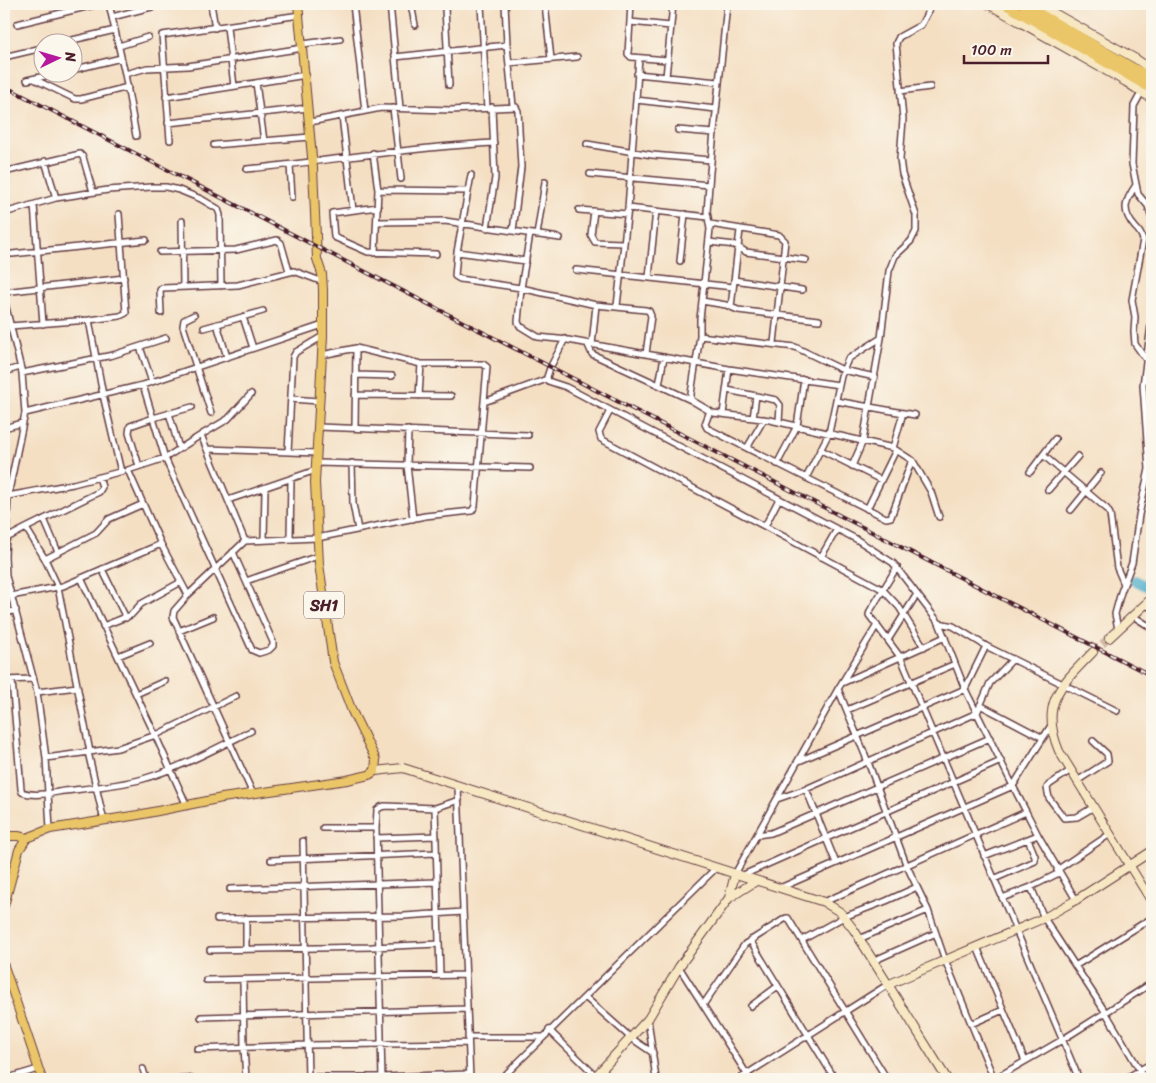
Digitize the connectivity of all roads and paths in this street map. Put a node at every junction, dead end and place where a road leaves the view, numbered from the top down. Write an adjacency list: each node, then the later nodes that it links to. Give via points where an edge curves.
1 (98, 4): 25 (street)
2 (109, 4): 23 (street)
3 (163, 4): 20 (street)
4 (211, 4): 29 (street)
5 (301, 4): 22 (main road, SH1)
6 (353, 4): 79 (street)
7 (390, 4): 41 (street)
8 (411, 4): 26 (street)
9 (505, 4): 34 (street)
10 (546, 4): 46 (street)
11 (631, 4): 24 (street)
12 (673, 4): 27 (street)
13 (727, 4): 61 (street)
14 (932, 4): 68 (street, via 921,25 897,40)
15 (988, 4): 55 (street)
16 (1005, 4): 55 (highway)
17 (1023, 4): 55 (highway)
18 (1038, 4): 51 (street)
19 (481, 5): 37 (street)
20 (146, 6): 23 (street)
21 (444, 8): 39 (street)
22 (300, 15): 28 (street); 36 (main road, SH1)
23 (112, 17): 30 (street)
24 (630, 22): 27 (street); 45 (street, via 628,54)
25 (17, 24)
26 (415, 25)
27 (671, 26): 47 (street)
28 (227, 27): 29 (street); 44 (street)
29 (215, 28): 50 (street, via 164,34)
30 (115, 30): 32 (street); 35 (street)
31 (148, 37): 35 (street)
32 (82, 38)
33 (340, 39): 36 (street)
34 (507, 45): 37 (street); 48 (street)
35 (119, 46): 43 (street)
36 (303, 46): 44 (street); 54 (main road, SH1)
37 (484, 47): 39 (street); 77 (street)
38 (32, 50): 40 (street)
39 (447, 52): 41 (street); 63 (street)
40 (8, 56)
41 (395, 57): 76 (street)
42 (577, 57): 46 (street)
43 (122, 58): 49 (street); 52 (street)
44 (231, 58): 50 (street); 64 (street)
45 (639, 58): 47 (street); 53 (street)
46 (551, 59): 48 (street)
47 (668, 60): 56 (street)
48 (508, 63): 73 (street)
49 (82, 68)
50 (164, 68): 52 (street); 70 (street)
51 (1152, 70)
52 (125, 74): 65 (street)
53 (638, 74): 56 (street); 72 (street)
54 (306, 76): 62 (street); 74 (main road, SH1)
55 (1131, 76): 58 (highway); 67 (highway); 69 (street)
56 (666, 77): 61 (street)
57 (32, 79): 59 (street)
58 (1152, 79)
59 (27, 80)
60 (40, 82): 65 (street, via 75,99)
61 (718, 82): 78 (street)
62 (256, 83): 64 (street); 80 (street)
63 (449, 84)
64 (234, 86): 70 (street)
65 (128, 87): 86 (street)
66 (930, 87): 68 (street)
67 (1152, 89)
68 (900, 91): 192 (street, via 903,119 900,159 916,231 895,256 889,271)
69 (1141, 93): 71 (street); 108 (street, via 1134,102 1133,110 1132,164)
70 (166, 97): 83 (street)
71 (1152, 99)
72 (636, 100): 78 (street); 94 (street)
73 (513, 106): 77 (street); 133 (street, via 518,111 520,167)
74 (308, 108): 80 (street); 82 (main road, SH1)
75 (393, 108): 76 (street); 79 (street); 93 (street)
76 (400, 108): 77 (street)
77 (489, 108): 90 (street)
78 (716, 109): 85 (street)
79 (365, 111): 81 (street)
80 (260, 113): 83 (street); 89 (street)
81 (342, 116): 82 (street); 96 (street)
82 (310, 122): 87 (main road, SH1)
83 (168, 123): 88 (street)
84 (678, 130): 85 (street)
85 (714, 133): 97 (street)
86 (136, 136)
87 (310, 137): 89 (street); 99 (main road, SH1)
88 (170, 140)
89 (264, 141): 92 (street)
90 (494, 144): 93 (street); 131 (street, via 495,178)
91 (587, 144): 94 (street)
92 (214, 145)
93 (398, 151): 95 (street); 106 (street)
94 (632, 152): 97 (street); 105 (street)
95 (373, 154): 96 (street); 110 (street)
96 (347, 156): 99 (street); 117 (street)
97 (711, 160): 109 (street)
98 (45, 161): 102 (street); 112 (street, via 82,154); 114 (street)
99 (313, 162): 100 (street); 160 (main road, SH1, via 317,259)
100 (290, 164): 101 (street); 113 (street)
101 (247, 169)
102 (4, 172)
103 (590, 174): 105 (street)
104 (471, 176): 111 (street)
105 (630, 178): 109 (street); 119 (street)
106 (401, 179)
107 (544, 182): 135 (street)
108 (1136, 184): 126 (street); 204 (street, via 1128,196 1126,212 1143,240 1132,300 1134,337 1137,348)
109 (709, 185): 125 (street)
110 (378, 190): 111 (street); 116 (street)
111 (468, 191): 129 (street)
112 (93, 192): 114 (street); 143 (street, via 166,187 201,199 218,209)
113 (292, 196)
114 (56, 198): 115 (street)
115 (34, 205): 122 (street); 142 (street)
116 (378, 207): 117 (street); 128 (street)
117 (353, 210): 147 (street, via 332,213 334,237)
118 (579, 210): 121 (street)
119 (628, 211): 120 (street); 121 (street); 140 (street)
120 (656, 211): 124 (street); 157 (street)
121 (594, 212): 140 (street, via 591,235 595,242)
122 (4, 213)
123 (119, 214): 139 (street)
124 (685, 214): 125 (street); 151 (street)
125 (708, 217): 130 (street)
126 (1152, 219)
127 (182, 222): 145 (street)
128 (378, 222): 129 (street); 147 (street)
129 (462, 223): 131 (street); 146 (street)
130 (710, 224): 132 (street); 138 (street)
131 (487, 228): 133 (street)
132 (740, 230): 141 (street); 150 (street, via 779,235 785,241)
133 (513, 231): 134 (street)
134 (530, 234): 135 (street); 153 (street)
135 (537, 235): 136 (street)
136 (560, 238)
137 (146, 240): 139 (street)
138 (709, 242): 141 (street); 161 (street)
139 (121, 243): 142 (street); 158 (street)
140 (623, 243): 156 (street)
141 (738, 247): 150 (street, via 746,252); 159 (street)
142 (37, 251): 148 (street); 166 (street)
143 (220, 251): 145 (street); 155 (street, via 279,240); 162 (street)
144 (160, 252): 145 (street)
145 (183, 252): 163 (street)
146 (456, 252): 153 (street); 167 (street, via 454,272 457,278)
147 (375, 253): 149 (street)
148 (12, 254)
149 (436, 254)
150 (784, 257): 152 (street); 165 (street)
151 (680, 260)
152 (806, 260)
153 (526, 261): 167 (street)
154 (576, 270): 156 (street)
155 (288, 271): 160 (street, via 300,272); 162 (street, via 238,285)
156 (620, 275): 157 (street); 173 (street)
157 (649, 277): 161 (street)
158 (124, 278): 166 (street); 181 (street, via 126,313)
159 (734, 280): 164 (street); 165 (street)
160 (322, 282): 185 (main road, SH1)
161 (704, 284): 164 (street); 171 (street)
162 (221, 286): 163 (street)
163 (183, 287): 176 (street, via 160,290)
164 (733, 287): 174 (street)
165 (780, 287): 168 (street); 178 (street)
166 (40, 288): 169 (street); 183 (street)
167 (521, 288): 172 (street); 193 (street, via 520,326 535,336)
168 (802, 290)
169 (4, 292)
170 (4, 299): 186 (street)
171 (702, 301): 174 (street); 190 (street)
172 (596, 305): 173 (street); 195 (street)
173 (617, 306): 199 (street, via 650,313)
174 (731, 307): 178 (street)
175 (263, 311): 179 (street)
176 (161, 313)
177 (194, 315): 207 (street, via 184,320 183,326)
178 (777, 315): 182 (street); 194 (street)
179 (243, 317): 184 (street); 197 (street)
180 (1152, 318): 204 (street)
181 (89, 320): 183 (street); 203 (street)
182 (819, 320)
183 (43, 324): 186 (street)
184 (217, 324): 188 (street); 201 (street)
185 (323, 325): 189 (main road, SH1); 197 (street)
186 (10, 326): 187 (street); 208 (street)
187 (4, 328)
188 (204, 328)
189 (323, 336): 200 (main road, SH1); 228 (street, via 294,354)
190 (700, 336): 194 (street); 205 (street)
191 (166, 338): 196 (street)
192 (881, 338): 210 (street, via 850,357); 214 (street)
193 (565, 340): 195 (street); 216 (street, via 551,366)
194 (774, 344): 210 (street, via 798,348)
195 (590, 345): 199 (street); 219 (street, via 592,354)
196 (140, 346): 203 (street); 217 (street)
197 (253, 348): 201 (street)
198 (356, 348): 200 (street); 206 (street); 212 (street)
199 (646, 354): 202 (street)
200 (322, 355): 230 (main road, SH1)
201 (227, 357): 207 (street)
202 (664, 357): 205 (street); 219 (street)
203 (97, 358): 208 (street); 223 (street)
204 (1147, 361): 289 (street, via 1143,390 1150,464)
205 (696, 363): 209 (street); 229 (street)
206 (421, 364): 225 (street); 232 (street, via 485,365 488,369)
207 (197, 367): 217 (street); 240 (street)
208 (21, 370): 211 (street); 237 (street)
209 (730, 370): 215 (street); 221 (street)
210 (843, 370): 214 (street); 220 (street)
211 (4, 372)
212 (356, 375): 213 (street); 224 (street)
213 (392, 376)
214 (875, 376): 234 (street)
215 (804, 379): 220 (street); 248 (street)
216 (548, 380): 232 (street); 235 (street)
217 (152, 382): 218 (street)
218 (144, 384): 223 (street); 243 (street)
219 (659, 385): 229 (street)
220 (839, 385): 231 (street)
221 (727, 390): 227 (street); 241 (street)
222 (251, 394): 255 (street, via 228,419)
223 (103, 395): 237 (street); 279 (street)
224 (355, 395): 225 (street); 251 (street)
225 (419, 396): 226 (street)
226 (450, 396)
227 (756, 396): 244 (street); 246 (street, via 779,402)
228 (291, 399): 230 (street); 264 (street)
229 (691, 400): 236 (street)
230 (319, 401): 249 (main road, SH1)
231 (836, 401): 234 (street); 254 (street)
232 (484, 402): 253 (street)
233 (192, 407): 238 (street)
234 (869, 407): 239 (street); 258 (street)
235 (610, 411): 295 (street); 304 (street, via 598,435 601,439)
236 (710, 412): 241 (street); 260 (street, via 705,424 707,428)
237 (25, 413): 247 (street)
238 (169, 413): 243 (street); 259 (street)
239 (902, 413): 242 (street); 262 (street)
240 (211, 414)
241 (723, 414): 244 (street)
242 (915, 415)
243 (153, 418): 268 (street); 273 (street, via 128,429)
244 (753, 418): 245 (street)
245 (764, 419): 246 (street); 260 (street)
246 (779, 422): 248 (street)
247 (22, 423): 250 (street); 287 (street)
248 (797, 426): 254 (street); 272 (street)
249 (318, 427): 251 (street); 265 (main road, SH1)
250 (4, 428)
251 (355, 428): 252 (street)
252 (408, 430): 253 (street); 271 (street)
253 (481, 433): 256 (street); 276 (street)
254 (829, 433): 258 (street); 263 (street)
255 (201, 435): 259 (street); 261 (street)
256 (528, 435)
257 (1055, 439): 266 (street)
258 (863, 441): 262 (street); 275 (street)
259 (180, 448): 268 (street)
260 (747, 448): 272 (street)
261 (207, 449): 264 (street); 296 (street)
262 (895, 449): 269 (street); 286 (street)
263 (821, 450): 275 (street); 284 (street)
264 (288, 452): 265 (street)
265 (317, 453): 274 (main road, SH1)
266 (1043, 455): 280 (street); 281 (street)
267 (1078, 456): 281 (street)
268 (166, 458): 273 (street); 321 (street)
269 (912, 460): 298 (street, via 891,517 883,517); 301 (street, via 929,487)
270 (352, 463): 271 (street); 274 (street); 307 (street, via 353,504)
271 (407, 464): 276 (street); 303 (street)
272 (777, 464): 284 (street)
273 (139, 466): 278 (street)
274 (316, 466): 285 (street); 308 (main road, SH1)
275 (852, 466): 286 (street)
276 (478, 467): 277 (street); 303 (street, via 472,511)
277 (530, 468)
278 (128, 470): 279 (street); 297 (street)
279 (121, 472): 283 (street)
280 (1030, 472)
281 (1064, 472): 291 (street); 293 (street)
282 (1101, 473): 293 (street)
283 (99, 477): 294 (street); 302 (street, via 102,487 99,492)
284 (806, 478): 298 (street)
285 (290, 479): 290 (street); 310 (street)
286 (882, 480): 298 (street)
287 (10, 485): 288 (street); 294 (street)
288 (4, 487)
289 (1145, 487): 292 (street); 326 (street, via 1132,564)
290 (265, 488): 296 (street); 311 (street)
291 (1048, 490)
292 (1152, 490)
293 (1086, 491): 299 (street); 326 (street, via 1110,514 1116,568)
294 (8, 496): 300 (street)
295 (779, 499): 304 (street); 306 (street)
296 (228, 500): 312 (street)
297 (143, 504): 313 (street); 314 (street, via 109,519 96,533)
298 (867, 509)
299 (1071, 510)
300 (6, 513): 309 (street)
301 (939, 517)
302 (44, 519): 305 (street); 314 (street)
303 (413, 519): 307 (street)
304 (765, 526): 317 (street)
305 (26, 528): 309 (street); 318 (street)
306 (837, 529): 317 (street); 319 (street)
307 (358, 530): 308 (street)
308 (317, 538): 310 (street); 316 (main road, SH1)
309 (5, 539): 322 (street)
310 (290, 539): 311 (street)
311 (264, 540): 312 (street)
312 (246, 541): 315 (street)
313 (161, 544): 320 (street); 325 (street)
314 (58, 552): 318 (street)
315 (233, 552): 321 (street); 324 (street)
316 (318, 556): 324 (street); 392 (main road, SH1, via 333,662 376,760)
317 (822, 557): 328 (street)
318 (45, 559): 327 (street)
319 (897, 567): 328 (street); 329 (street)
320 (102, 569): 323 (street); 339 (street)
321 (215, 569): 324 (street, via 252,650 259,653 272,649 273,642); 330 (street)
322 (5, 576): 331 (street)
323 (80, 578): 327 (street); 342 (street)
324 (246, 581)
325 (181, 582): 330 (street); 339 (street, via 141,604)
326 (1124, 584): 344 (street, via 1115,614)
327 (58, 587): 331 (street); 363 (street)
328 (882, 590): 336 (street); 341 (street, via 870,611)
329 (917, 594): 336 (street); 340 (street)
330 (188, 595): 345 (street, via 173,614)
331 (11, 596): 334 (street)
332 (1152, 598): 333 (street)
333 (1149, 606): 337 (street)
334 (16, 610): 335 (street); 357 (street)
335 (4, 614)
336 (904, 616): 348 (street); 351 (street)
337 (1133, 616): 343 (street); 344 (street)
338 (213, 617): 345 (street)
339 (126, 618): 342 (street)
340 (940, 624): 346 (street); 350 (street, via 953,626)
341 (876, 625): 348 (street); 364 (street)
342 (104, 626): 353 (street)
343 (1152, 628)
344 (1118, 629): 347 (street)
345 (179, 631): 370 (street)
346 (945, 637): 351 (street); 356 (street)
347 (1109, 638)
348 (888, 640): 354 (street)
349 (150, 643): 353 (street)
350 (986, 646): 355 (street); 365 (street)
351 (924, 647): 354 (street)
352 (1093, 652): 362 (street)
353 (118, 656): 367 (street)
354 (901, 658): 361 (street); 364 (street)
355 (1013, 659): 362 (street); 369 (street, via 990,683)
356 (955, 664): 361 (street); 365 (street)
357 (33, 678): 359 (street); 366 (street)
358 (4, 680): 359 (street)
359 (12, 680): 400 (street, via 21,789 26,794)
360 (165, 681): 367 (street)
361 (911, 684): 371 (street); 372 (street)
362 (1063, 685): 373 (street); 375 (street, via 1052,705)
363 (78, 686): 366 (street); 384 (street)
364 (840, 686): 372 (street); 388 (street)
365 (965, 688): 371 (street); 374 (street)
366 (37, 692): 385 (street)
367 (136, 694): 378 (street)
368 (236, 696): 370 (street)
369 (980, 705): 374 (street); 381 (street)
370 (214, 706): 378 (street); 382 (street)
371 (921, 708): 377 (street); 379 (street)
372 (847, 710): 379 (street)
373 (1117, 711)
374 (977, 713): 377 (street); 380 (street)
375 (1050, 726): 381 (street); 391 (street, via 1059,751)
376 (251, 730): 382 (street)
377 (932, 734): 386 (street); 389 (street)
378 (156, 735): 384 (street, via 118,748); 390 (street)
379 (857, 736): 388 (street); 389 (street)
380 (990, 738): 386 (street); 387 (street)
381 (1043, 738): 396 (street)
382 (230, 741): 390 (street); 401 (street)
383 (1093, 741): 393 (street, via 1107,754 1108,761)
384 (89, 752): 385 (street); 398 (street)
385 (46, 758): 400 (street)
386 (943, 758): 394 (street); 395 (street)
387 (1001, 761): 394 (street); 396 (street)
388 (798, 762): 402 (street)
389 (868, 762): 395 (street); 399 (street)
390 (171, 769): 398 (street); 404 (street)
391 (1071, 770): 393 (street); 405 (street, via 1049,785 1049,798 1064,818 1077,817)
392 (375, 771): 397 (street, via 403,768); 401 (main road, via 347,780)
393 (1077, 781): 405 (street)
394 (952, 782): 407 (street); 408 (street)
395 (878, 786): 408 (street); 410 (street)
396 (1013, 786): 407 (street); 409 (street)
397 (458, 787): 403 (street); 436 (street)
398 (97, 788): 400 (street); 411 (street)
399 (806, 789): 402 (street); 410 (street)
400 (48, 793): 414 (street)
401 (253, 794): 404 (main road)
402 (777, 799): 418 (street)
403 (459, 800): 406 (street); 455 (street)
404 (187, 806): 411 (main road)
405 (1094, 807): 416 (street)
406 (435, 808): 413 (street, via 381,807 377,810); 420 (street)
407 (964, 808): 415 (street); 421 (street)
408 (886, 811): 421 (street); 424 (street)
409 (1026, 812): 415 (street); 419 (street)
410 (816, 814): 418 (street, via 769,834); 424 (street)
411 (104, 821): 414 (main road)
412 (323, 828): 413 (street)
413 (376, 828): 423 (street)
414 (50, 830): 422 (main road)
415 (975, 834): 430 (street); 434 (street)
416 (1110, 834): 435 (street); 437 (street)
417 (4, 835): 422 (main road)
418 (756, 835): 438 (street)
419 (1038, 835): 425 (street); 437 (street)
420 (436, 836): 423 (street); 428 (street)
421 (896, 837): 433 (street); 434 (street)
422 (27, 838): 453 (main road, via 19,850)
423 (376, 838): 429 (street)
424 (826, 838): 433 (street); 438 (street)
425 (1028, 839): 430 (street); 439 (street, via 1035,861)
426 (304, 840): 431 (street)
427 (1152, 852): 435 (street)
428 (436, 853): 429 (street); 441 (street)
429 (377, 855): 431 (street); 442 (street)
430 (984, 856): 439 (street)
431 (304, 859): 432 (street); 443 (street)
432 (271, 860)
433 (836, 863): 447 (street)
434 (906, 864): 444 (street); 451 (street)
435 (1130, 866): 450 (street); 452 (street)
436 (716, 868): 438 (street); 489 (street)
437 (1058, 871): 445 (street); 450 (street)
438 (738, 875): 440 (street); 448 (street)
439 (994, 880): 449 (street)
440 (756, 881): 447 (street); 448 (street)
441 (437, 882): 442 (street); 456 (street)
442 (378, 885): 443 (street); 457 (street)
443 (304, 886): 446 (street); 458 (street)
444 (917, 887): 454 (street); 459 (street)
445 (1031, 887): 449 (street); 461 (street)
446 (230, 889)
447 (779, 889): 451 (street)
448 (728, 898): 479 (street)
449 (1002, 898): 464 (street)
450 (1076, 900): 461 (street)
451 (824, 902): 459 (street)
452 (1152, 902)
453 (4, 906)
454 (928, 910): 465 (street); 468 (street)
455 (463, 912): 456 (street); 481 (street)
456 (439, 914): 457 (street); 469 (street)
457 (379, 916): 458 (street); 471 (street)
458 (304, 917): 460 (street); 470 (street)
459 (844, 917): 467 (street); 468 (street)
460 (246, 918): 463 (street); 473 (street)
461 (1044, 918): 464 (street); 478 (street)
462 (1152, 918): 478 (street)
463 (217, 919)
464 (1017, 930): 472 (street); 507 (street)
465 (936, 933): 475 (street); 476 (street)
466 (750, 940): 467 (street, via 786,918); 488 (street); 490 (street, via 744,944)
467 (802, 940): 495 (street)
468 (859, 940): 476 (street)
469 (439, 944): 471 (street); 480 (street)
470 (305, 947): 471 (street); 473 (street); 483 (street)
471 (379, 947): 482 (street)
472 (978, 947): 475 (street); 493 (street)
473 (246, 949): 474 (street)
474 (210, 950)
475 (945, 960): 487 (street); 501 (street)
476 (873, 961): 487 (street)
477 (4, 966): 515 (main road)
478 (1075, 966): 497 (street)
479 (679, 967): 490 (street); 500 (street)
480 (440, 975): 481 (street); 482 (street)
481 (466, 975): 492 (street)
482 (379, 977): 483 (street); 494 (street)
483 (305, 978): 485 (street); 496 (street)
484 (206, 980): 485 (street)
485 (243, 980): 498 (street)
486 (1152, 983): 497 (street)
487 (887, 985): 495 (street); 535 (street)
488 (778, 986): 491 (street); 503 (street)
489 (586, 997): 502 (street); 505 (street)
490 (703, 1005): 519 (street)
491 (751, 1006)
492 (467, 1009): 494 (street); 506 (street)
493 (1004, 1010): 501 (street); 513 (street)
494 (380, 1011): 496 (street); 508 (street)
495 (846, 1012): 503 (street); 534 (street)
496 (306, 1013): 498 (street); 509 (street)
497 (1106, 1013): 507 (street); 517 (street)
498 (244, 1016): 499 (street); 510 (street)
499 (201, 1017)
500 (648, 1019): 505 (street); 512 (street)
501 (971, 1024): 513 (street, via 994,1079)
502 (550, 1030): 504 (street); 522 (street)
503 (808, 1035): 519 (street); 533 (street)
504 (542, 1037): 506 (street); 530 (street)
505 (631, 1038): 512 (street); 522 (street)
506 (468, 1040): 508 (street); 518 (street)
507 (1062, 1040): 513 (street); 536 (street)
508 (381, 1044): 509 (street); 521 (street)
509 (307, 1045): 510 (street); 520 (street)
510 (244, 1047): 511 (street); 528 (street)
511 (197, 1049)
512 (652, 1053): 531 (street)
513 (1024, 1061)
514 (1152, 1062): 517 (street)
515 (38, 1069): 523 (street); 524 (main road)
516 (143, 1069): 525 (street)
517 (1139, 1070): 537 (street); 538 (street)
518 (470, 1077): 521 (street)
519 (748, 1077): 532 (street)
520 (308, 1078): 521 (street); 529 (street)
521 (382, 1078)
522 (595, 1078)
523 (5, 1079)
524 (42, 1079)
525 (146, 1079)
526 (178, 1079): 527 (street)
527 (191, 1079)
528 (246, 1079)
529 (270, 1079)
530 (501, 1079)
531 (656, 1079)
532 (739, 1079)
533 (835, 1079)
534 (887, 1079)
535 (947, 1079)
536 (1079, 1079)
537 (1125, 1079)
538 (1145, 1079)

